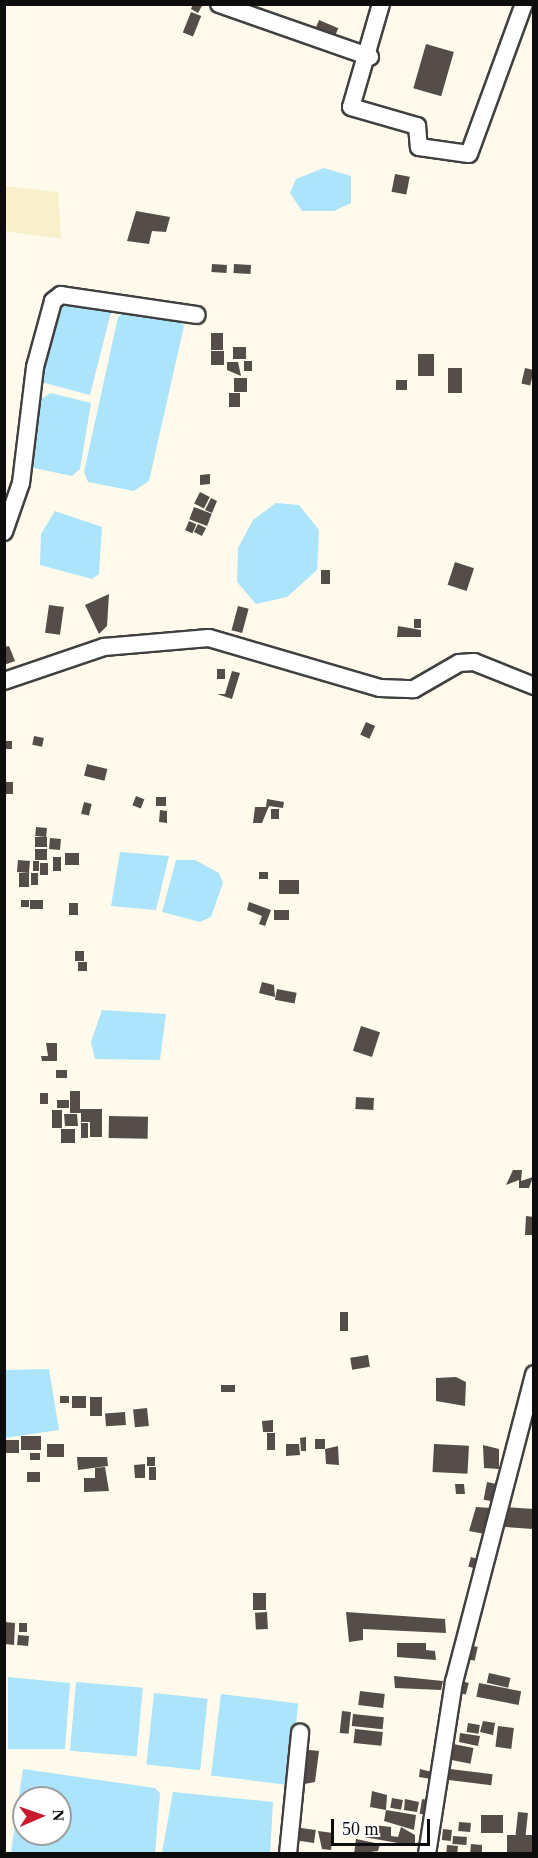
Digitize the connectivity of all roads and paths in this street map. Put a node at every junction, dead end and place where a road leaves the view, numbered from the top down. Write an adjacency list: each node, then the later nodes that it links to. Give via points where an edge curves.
1 (219, 4): 4 (street)
2 (381, 4): 4 (street)
3 (524, 4): 4 (street, via 469,154 419,147 417,126 351,107)
4 (370, 57)
5 (197, 315): 6 (street, via 61,295 53,302 35,367 21,483)
6 (4, 532)
7 (4, 681): 8 (street, via 104,647 209,638 380,688 414,688 459,663 474,662)
8 (534, 686)
9 (534, 1374): 12 (street, via 454,1682)
10 (300, 1733): 11 (street)
11 (288, 1854)
12 (427, 1854)

